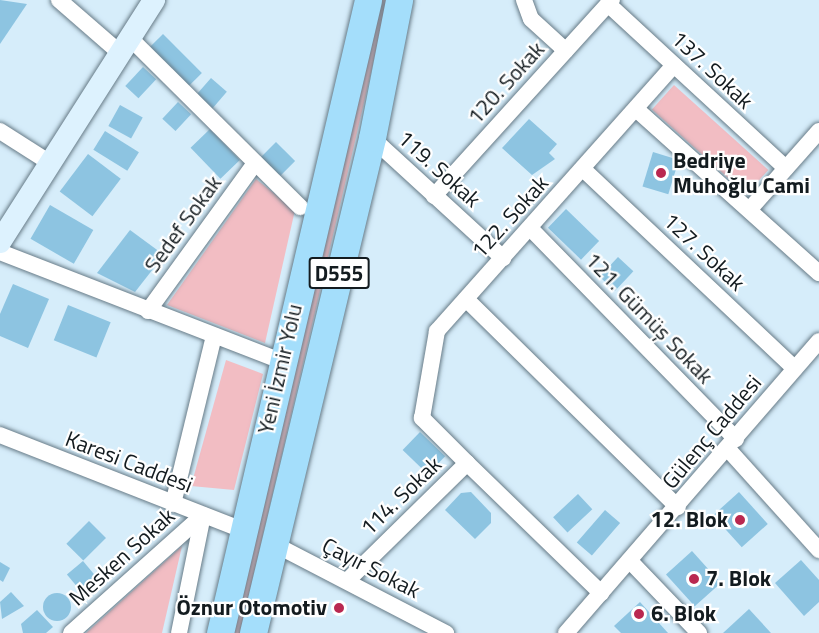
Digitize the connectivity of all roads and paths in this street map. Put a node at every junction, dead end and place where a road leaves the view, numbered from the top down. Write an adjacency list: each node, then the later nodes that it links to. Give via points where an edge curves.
1 (59, 0): 7 (street)
2 (154, 0): 7 (main road)
3 (368, 0): 30 (highway, Yeni İzmir Yolu / D555)
4 (399, 0): 13 (highway, Yeni İzmir Yolu / D555)
5 (524, 0): 8 (street, via 531,19)
6 (610, 2): 8 (street, 120. Sokak); 9 (street, 137. Sokak)
7 (125, 46): 14 (main road); 15 (street)
8 (566, 51): 18 (street, 120. Sokak)
9 (674, 65): 10 (street, 122. Sokak); 16 (street, 137. Sokak)
10 (636, 109): 17 (street, 122. Sokak); 20 (street)
11 (0, 132): 14 (street)
12 (818, 133): 16 (street)
13 (372, 138): 18 (street, 119. Sokak); 40 (highway, Yeni İzmir Yolu / D555)
14 (50, 163): 22 (main road)
15 (255, 163): 19 (street); 27 (street, Sedef Sokak)
16 (786, 168): 20 (street)
17 (583, 169): 21 (street, 122. Sokak); 31 (street, 127. Sokak)
18 (434, 196): 24 (street, 119. Sokak)
19 (300, 207)
20 (750, 209): 25 (street)
21 (530, 228): 24 (street, 122. Sokak); 34 (street, 121. Gümüş Sokak)
22 (0, 242)
23 (0, 252): 27 (street)
24 (503, 258): 26 (street, 122. Sokak)
25 (819, 273)
26 (466, 299): 32 (street, 122. Sokak, via 437,331); 37 (street)
27 (148, 311): 28 (street)
28 (214, 336): 30 (street); 36 (street)
29 (819, 341): 31 (street, Gülenç Caddesi)
30 (281, 361): 39 (highway, Yeni İzmir Yolu / D555)
31 (795, 369): 34 (street, Gülenç Caddesi)
32 (422, 418): 35 (street, 114. Sokak)
33 (0, 435): 36 (street, Karesi Caddesi)
34 (732, 444): 37 (street, Gülenç Caddesi); 41 (street, 121. Gümüş Sokak)
35 (467, 463): 43 (street, 114. Sokak); 44 (street)
36 (173, 504): 38 (street, Karesi Caddesi)
37 (678, 507): 42 (street, Gülenç Caddesi)
38 (203, 515): 39 (street, Karesi Caddesi); 46 (street, Mesken Sokak); 47 (street)
39 (242, 530): 48 (highway, Yeni İzmir Yolu / D555)
40 (274, 544): 43 (street, Çayır Sokak); 45 (highway, Yeni İzmir Yolu / D555)
41 (819, 550)
42 (630, 561): 44 (street, Gülenç Caddesi); 51 (street)
43 (348, 580): 49 (street, Çayır Sokak)
44 (601, 592): 50 (street, Gülenç Caddesi)
45 (257, 631)
46 (71, 633)
47 (178, 633)
48 (220, 633)
49 (446, 633)
50 (566, 633)
51 (699, 633)

